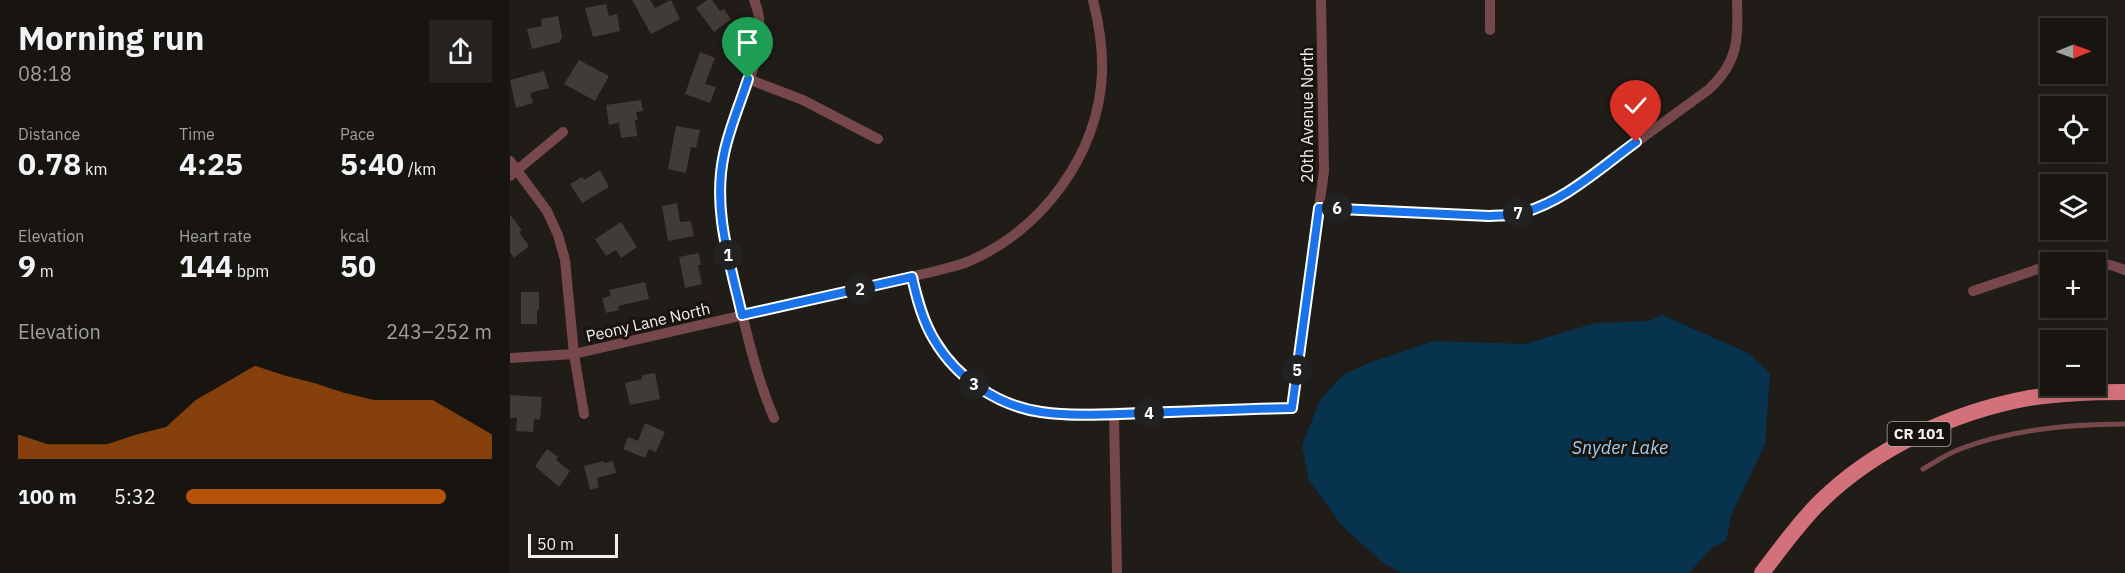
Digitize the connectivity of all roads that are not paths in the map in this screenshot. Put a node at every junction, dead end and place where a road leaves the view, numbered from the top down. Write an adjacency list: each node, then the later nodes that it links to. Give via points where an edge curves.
1 (754, 0): 7 (street, via 760,39)
2 (1093, 0): 15 (street, Peony Lane North, via 1102,58 1100,89 1082,152 1066,180 1046,206 996,247 967,262)
3 (1321, 0): 11 (street, 20th Avenue North, via 1324,171)
4 (1490, 0): 6 (street)
5 (1737, 0): 11 (street, via 1736,50 1720,79 1565,194 1541,206 1516,214 1489,216)
6 (1490, 30)
7 (748, 79): 9 (street, via 802,100); 17 (street, via 724,155 720,181 723,233)
8 (563, 132): 10 (street)
9 (878, 139)
10 (512, 169): 18 (street, via 547,211 558,235 566,260)
11 (1319, 208): 22 (street, 20th Avenue North, via 1292,408)
12 (2106, 264): 14 (street)
13 (2040, 268): 16 (street)
14 (2125, 270)
15 (912, 277): 17 (street, Peony Lane North); 22 (street, via 934,341 969,381 1014,406 1067,414)
16 (1973, 291)
17 (742, 315): 18 (street, Peony Lane North); 23 (street)
18 (574, 354): 19 (street, Peony Lane North); 21 (street)
19 (510, 358)
20 (2125, 392): 27 (main road, CR 101, via 2077,393 1991,406 1913,438 1850,476 1820,502)
21 (584, 414)
22 (1114, 414): 26 (street)
23 (774, 418)
24 (2125, 424): 25 (lane, via 2020,432 1960,449)
25 (1923, 469)
26 (1117, 573)
27 (1762, 573)

